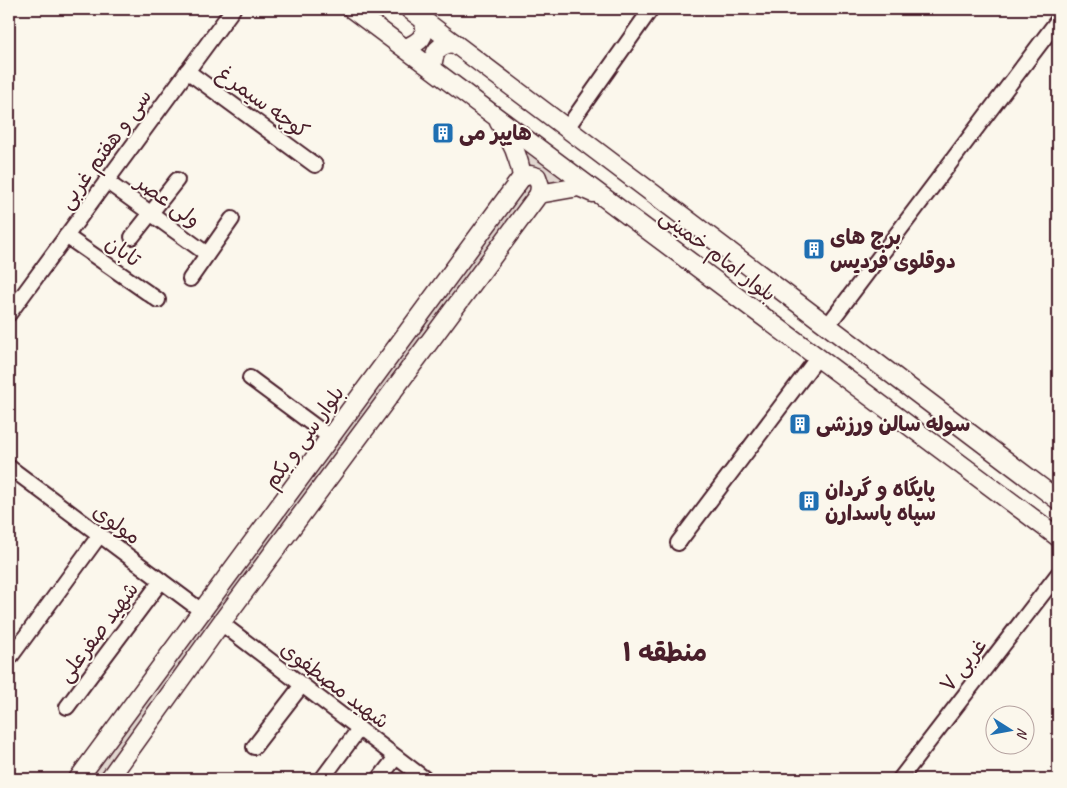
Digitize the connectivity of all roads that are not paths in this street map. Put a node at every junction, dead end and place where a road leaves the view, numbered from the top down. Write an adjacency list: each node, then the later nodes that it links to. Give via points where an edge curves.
1 (233, 9): 10 (street, سی و هفتم غربی)
2 (352, 9): 8 (main road, بلوار امام خمینی)
3 (409, 9): 6 (main road, بلوار امام خمینی)
4 (651, 9): 12 (street)
5 (1058, 20): 27 (street)
6 (426, 21): 7 (main road, بلوار امام خمینی); 8 (main road, via 421,40)
7 (454, 43): 9 (main road, via 437,49); 12 (main road, بلوار امام خمینی)
8 (406, 48): 9 (main road, بلوار امام خمینی)
9 (432, 68): 11 (main road, بلوار امام خمینی)
10 (187, 71): 13 (street, کوچه سیمرغ); 16 (street, سی و هفتم غربی)
11 (493, 113): 14 (main road, via 516,152); 18 (main road, بلوار امام خمینی)
12 (567, 128): 27 (main road, بلوار امام خمینی)
13 (315, 165)
14 (522, 177): 17 (main road, via 537,177); 30 (main road, بلوار سی و یکم)
15 (177, 180): 19 (street)
16 (106, 181): 19 (street, ولی عصر); 21 (street, سی و هفتم غربی)
17 (539, 194): 18 (main road, via 579,187); 39 (main road, بلوار سی و یکم)
18 (601, 196): 28 (main road, بلوار امام خمینی)
19 (151, 213): 22 (street); 23 (street, ولی عصر)
20 (232, 219): 23 (street)
21 (66, 236): 25 (street, تابان); 26 (street, سی و هفتم غربی)
22 (132, 237)
23 (207, 254): 24 (street)
24 (190, 279)
25 (158, 300)
26 (9, 314)
27 (828, 325): 32 (main road, بلوار امام خمینی)
28 (818, 357): 34 (main road, بلوار امام خمینی); 35 (street)
29 (250, 378): 30 (street)
30 (331, 438): 38 (main road, بلوار سی و یکم)
31 (9, 467): 33 (street, مولوی)
32 (1058, 500)
33 (99, 536): 37 (street, مولوی); 40 (street)
34 (1058, 537)
35 (678, 542)
36 (1058, 574): 51 (street, ۷ غربی)
37 (161, 581): 38 (street, مولوی); 42 (street, شهید صفرعلی)
38 (203, 612): 46 (main road, بلوار سی و یکم)
39 (221, 623): 41 (street, شهید مصطفوی); 47 (main road, بلوار سی و یکم)
40 (9, 660)
41 (302, 685): 43 (street, شهید مصطفوی); 44 (street)
42 (67, 707)
43 (359, 729): 45 (street, شهید مصطفوی); 48 (street)
44 (254, 747)
45 (396, 757): 49 (street); 50 (street, شهید مصطفوی)
46 (78, 779)
47 (109, 779)
48 (322, 779)
49 (379, 779)
50 (425, 779)
51 (900, 779)

